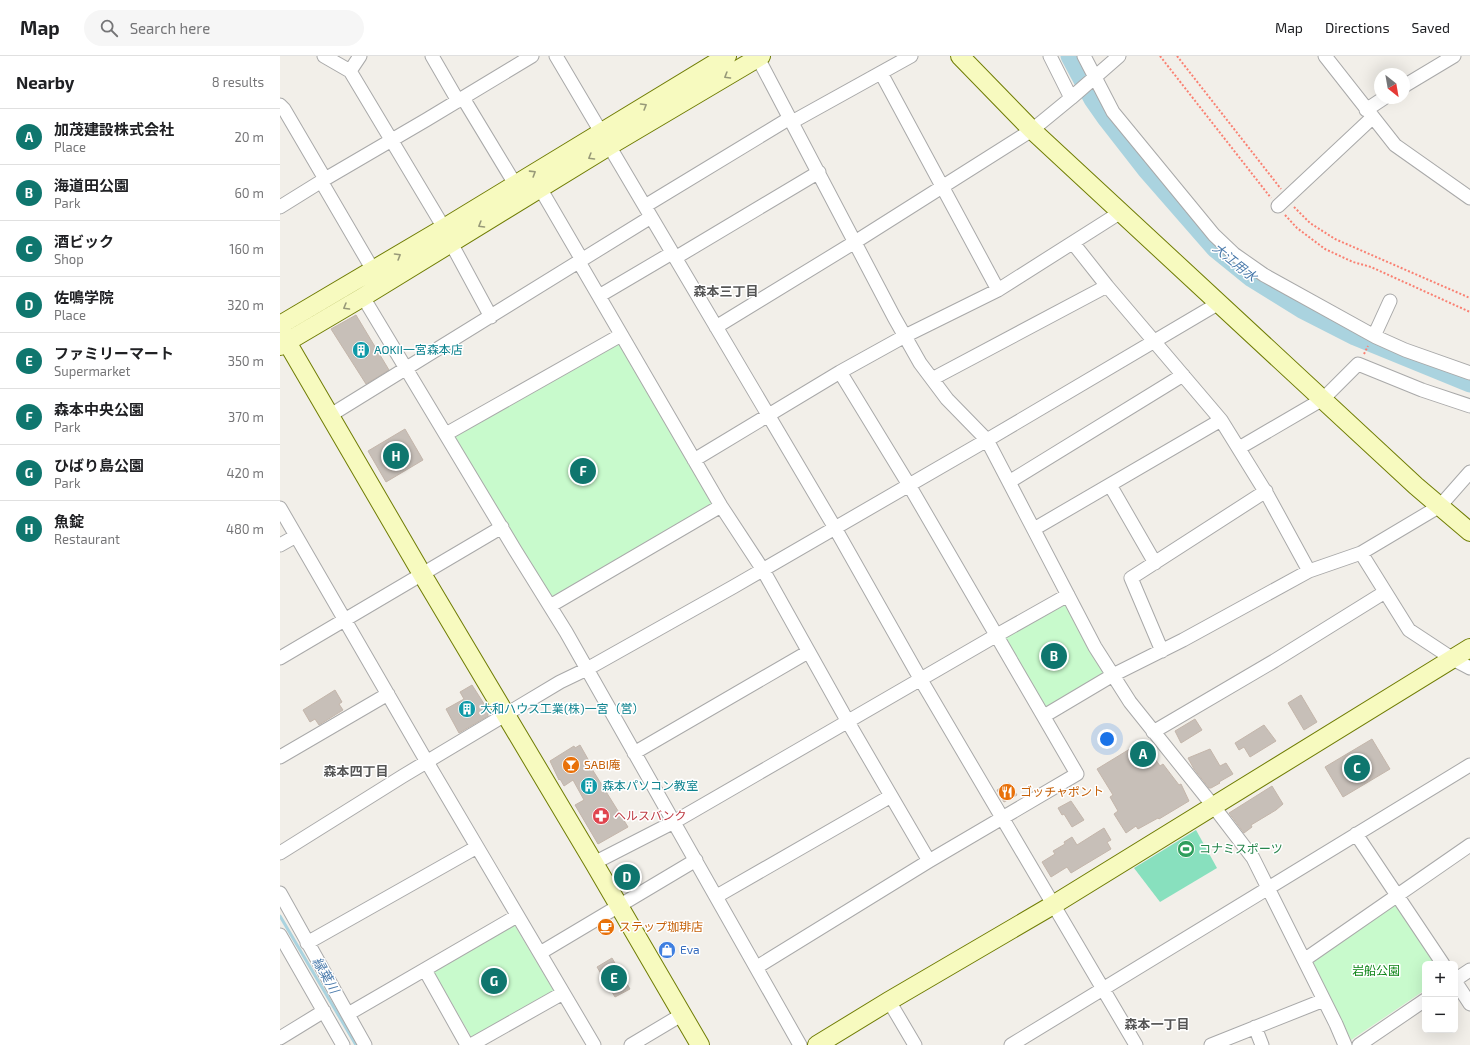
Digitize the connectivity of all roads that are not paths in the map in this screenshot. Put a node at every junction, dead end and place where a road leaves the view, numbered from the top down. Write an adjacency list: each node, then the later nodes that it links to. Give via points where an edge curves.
1 (324, 56): 15 (street)
2 (360, 56): 15 (street)
3 (432, 56): 20 (street)
4 (532, 56): 20 (street)
5 (556, 56): 26 (street)
6 (726, 56): 26 (street, one-way to 6)
7 (911, 56): 16 (street)
8 (960, 56): 25 (street)
9 (1050, 56): 19 (street)
10 (1084, 56): 17 (street)
11 (1119, 56): 17 (street)
12 (1325, 56): 23 (street)
13 (1454, 56): 18 (street)
14 (759, 57): 24 (street); 26 (street, one-way to 26)
15 (350, 71): 27 (street)
16 (881, 73): 24 (street); 31 (street)
17 (1093, 79): 19 (street); 57 (street, via 1113,112 1214,235 1264,275)
18 (1410, 82)
19 (1074, 96): 25 (street)
20 (461, 99): 27 (street); 30 (street)
21 (1379, 104): 23 (street)
22 (281, 108): 29 (street)
23 (1370, 114): 33 (street, via 1395,145); 34 (street)
24 (791, 120): 28 (street); 35 (street)
25 (1032, 130): 31 (street); 37 (street)
26 (605, 139): 30 (street, one-way to 26); 32 (street, one-way to 32); 35 (street)
27 (392, 140): 29 (street); 39 (street)
28 (819, 172): 40 (street); 42 (street)
29 (323, 180): 36 (street); 44 (street)
30 (516, 184): 39 (street)
31 (942, 187): 40 (street); 46 (street)
32 (540, 188): 39 (street, one-way to 39); 43 (street)
33 (1470, 198)
34 (1283, 202)
35 (645, 206): 38 (street)
36 (280, 207)
37 (1121, 212): 41 (street); 50 (street)
38 (651, 217): 42 (street); 43 (street)
39 (448, 236): 44 (street, one-way to 39); 48 (street); 51 (street)
40 (855, 242): 53 (street); 55 (street)
41 (1073, 243): 45 (street); 46 (street)
42 (674, 255): 47 (street); 53 (street)
43 (581, 261): 47 (street); 51 (street)
44 (373, 270): 52 (street)
45 (1107, 286): 58 (street); 63 (street)
46 (998, 290): 55 (street)
47 (598, 296): 54 (street)
48 (363, 297): 56 (street, one-way to 56); 59 (street)
49 (1390, 301): 57 (street)
50 (1219, 303): 58 (street); 64 (street)
51 (491, 317): 59 (street)
52 (280, 325)
53 (716, 327): 66 (street)
54 (621, 335): 69 (street); 72 (street)
55 (905, 336): 60 (street); 63 (street)
56 (282, 339): 67 (street)
57 (1371, 341): 61 (street, via 1405,350)
58 (1154, 342): 62 (street); 70 (street)
59 (407, 369): 67 (street); 69 (street)
60 (840, 372): 66 (street); 75 (street)
61 (1470, 374)
62 (1183, 375): 68 (street); 74 (street)
63 (932, 379): 70 (street, via 947,399)
64 (1323, 399): 65 (street, via 1358,364); 71 (street); 79 (street)
65 (1470, 406)
66 (768, 415): 72 (street); 82 (street)
67 (330, 416): 91 (street)
68 (1221, 420): 71 (street); 76 (street)
69 (446, 434): 81 (street)
70 (987, 440): 74 (street); 75 (street)
71 (1239, 448): 77 (street)
72 (694, 460): 78 (street)
73 (1470, 472): 79 (street)
74 (1009, 482): 83 (street)
75 (909, 485): 82 (street); 96 (street)
76 (1110, 485): 83 (street); 88 (street)
77 (1266, 492): 88 (street); 90 (street)
78 (721, 506): 89 (street); 94 (street)
79 (1440, 506): 84 (street); 87 (street)
80 (280, 508): 85 (street)
81 (502, 527): 91 (street); 94 (street)
82 (835, 528): 89 (street); 105 (street)
83 (1034, 529): 93 (street)
84 (1470, 532)
85 (296, 536): 86 (street); 95 (street)
86 (280, 545)
87 (1361, 553): 90 (street); 92 (street)
88 (1155, 563): 98 (street, via 1131,578)
89 (763, 570): 99 (street); 103 (street)
90 (1309, 571): 98 (street)
91 (422, 574): 95 (street); 107 (street)
92 (1385, 592): 101 (street, via 1409,630); 110 (street)
93 (1068, 596): 96 (street); 104 (street)
94 (550, 606): 103 (street)
95 (345, 620): 100 (street); 106 (street)
96 (997, 636): 105 (street); 108 (street)
97 (1470, 648): 101 (street)
98 (1162, 651): 104 (street)
99 (808, 652): 109 (street); 111 (street)
100 (280, 658)
101 (1453, 659): 102 (street); 116 (street)
102 (1470, 668)
103 (587, 669): 107 (street); 111 (street)
104 (1113, 675): 108 (street); 110 (street)
105 (921, 680): 109 (street); 117 (street)
106 (388, 694): 112 (street); 113 (street)
107 (505, 715): 113 (street); 125 (street)
108 (1044, 716): 117 (street, via 1077,774)
109 (848, 722): 115 (street); 118 (street)
110 (1153, 732): 116 (street)
111 (634, 753): 118 (street)
112 (280, 757)
113 (427, 762): 121 (street); 122 (street)
114 (1470, 765): 119 (street)
115 (891, 796): 124 (street); 129 (street)
116 (1214, 807): 126 (street, via 1253,858); 131 (street)
117 (1003, 818): 124 (street); 131 (street)
118 (674, 822): 123 (street); 125 (street)
119 (1356, 834): 126 (street); 128 (street)
120 (1470, 845): 128 (street)
121 (477, 847): 132 (street); 134 (street)
122 (280, 853)
123 (696, 860): 129 (street); 130 (street)
124 (929, 861): 138 (street)
125 (594, 863): 130 (street)
126 (1268, 888): 136 (street); 143 (street)
127 (280, 893): 134 (street)
128 (1397, 895): 136 (street); 137 (street)
129 (717, 896): 138 (street)
130 (618, 905): 135 (street); 151 (street)
131 (1053, 905): 143 (street); 146 (street)
132 (518, 916): 135 (street); 139 (street)
133 (280, 935): 149 (street)
134 (307, 943): 150 (street)
135 (540, 953): 144 (street)
136 (1304, 960): 145 (street)
137 (1441, 961)
138 (757, 967): 161 (street)
139 (424, 970): 150 (street); 156 (street)
140 (1470, 970): 141 (street)
141 (1458, 979)
142 (1458, 986): 148 (street)
143 (1103, 989): 164 (street); 165 (street)
144 (563, 993): 157 (street); 158 (street)
145 (1324, 1000): 152 (street); 168 (street)
146 (889, 1001): 162 (street); 163 (street)
147 (1422, 1002): 169 (street)
148 (1470, 1004)
149 (324, 1012): 153 (street); 154 (street)
150 (348, 1014): 155 (street)
151 (682, 1014): 159 (street); 160 (street)
152 (1255, 1027): 166 (street); 167 (street)
153 (280, 1038)
154 (343, 1045)
155 (365, 1045)
156 (467, 1045)
157 (471, 1045)
158 (594, 1045)
159 (631, 1045)
160 (700, 1045)
161 (800, 1045)
162 (817, 1045)
163 (915, 1045)
164 (1011, 1045)
165 (1136, 1045)
166 (1211, 1045)
167 (1262, 1045)
168 (1345, 1045)
169 (1359, 1045)

